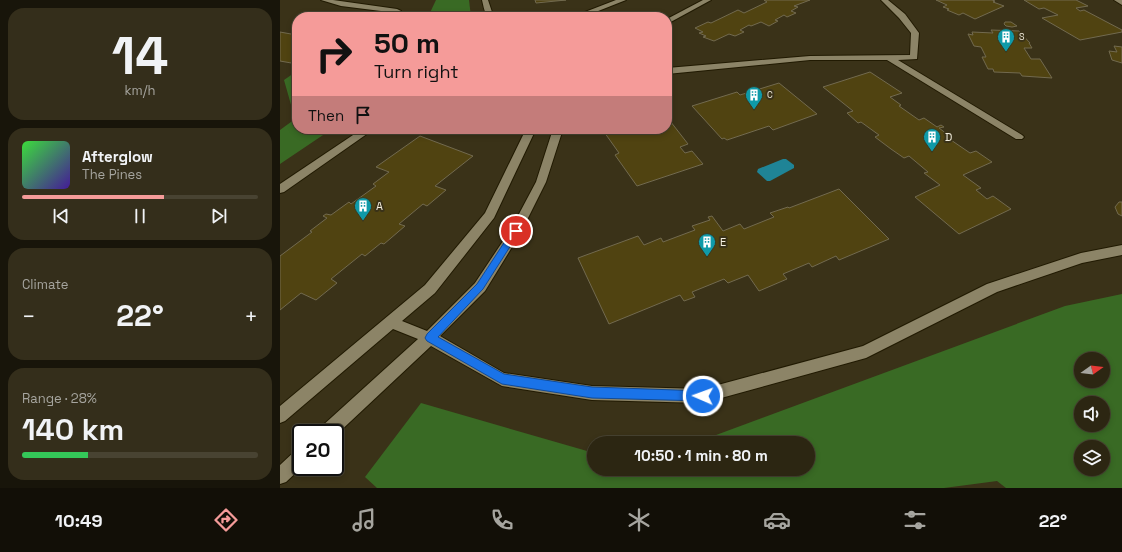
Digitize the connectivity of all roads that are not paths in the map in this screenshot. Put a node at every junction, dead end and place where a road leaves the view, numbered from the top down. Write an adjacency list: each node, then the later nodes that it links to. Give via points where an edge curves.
1 (324, 0): 8 (lane)
2 (485, 0): 9 (lane)
3 (623, 0): 10 (lane)
4 (708, 0): 11 (lane)
5 (884, 0): 12 (lane, via 902,16 915,34 914,57)
6 (1117, 0): 7 (lane)
7 (1122, 2)
8 (397, 11)
9 (488, 12)
10 (590, 12)
11 (672, 19)
12 (890, 58): 13 (lane, via 810,58); 17 (lane)
13 (672, 71)
14 (361, 134): 18 (lane)
15 (529, 134): 20 (lane, via 490,215 430,289)
16 (556, 134): 21 (lane, via 541,182 516,231 480,287)
17 (1019, 137)
18 (280, 189)
19 (1122, 250): 21 (lane, via 1081,258 992,288 866,352 703,396 592,392 502,379)
20 (391, 322): 21 (lane); 22 (lane)
21 (430, 338): 23 (lane)
22 (280, 416)
23 (337, 424)
24 (292, 465): 25 (lane)
25 (280, 476)

